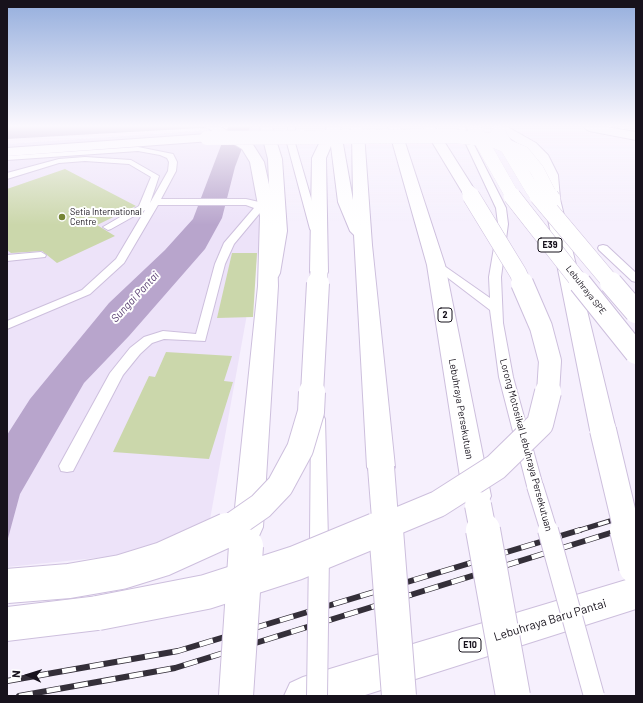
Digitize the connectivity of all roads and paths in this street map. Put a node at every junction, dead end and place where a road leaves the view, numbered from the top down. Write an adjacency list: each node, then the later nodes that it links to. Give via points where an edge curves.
1 (65, 160): 17 (lane, via 28,168)
2 (117, 160): 20 (lane, via 131,162 155,176 142,208)
3 (172, 160): 19 (lane, via 172,171)
4 (256, 160): 27 (main road, bridge, via 268,216)
5 (275, 160): 27 (main road, via 279,231)
6 (296, 160): 39 (lane, bridge, via 315,226 319,540)
7 (319, 160): 34 (main road, bridge, via 319,272 311,412 300,449 280,486 261,506 225,531 163,559 128,570 69,581)
8 (339, 160): 21 (main road, via 346,202)
9 (359, 160): 21 (main road)
10 (405, 160): 25 (main road, Lebuhraya Persekutuan / 2)
11 (449, 160): 36 (main road, bridge, via 518,273 541,327 550,361 549,389 540,424 496,467 438,504 296,563 214,590 98,613)
12 (479, 160): 28 (lane, Lorong Motosikal Lebuhraya Persekutuan, via 501,208 503,224 495,277)
13 (492, 160): 31 (main road, Lebuhraya SPE / E39, bridge, via 516,202)
14 (515, 160): 29 (main road, E39, bridge, via 532,189)
15 (528, 160): 18 (main road, bridge, via 537,170)
16 (544, 160): 18 (main road, via 551,175)
17 (7, 176)
18 (552, 199): 33 (main road, bridge)
19 (155, 202): 30 (lane, via 120,261 86,292); 32 (lane, via 246,202 256,204 259,208 229,242 220,264 201,338 163,335 148,340 135,351 116,373)
20 (108, 227)
21 (363, 245): 40 (main road, bridge)
22 (603, 248): 26 (lane)
23 (41, 255): 24 (lane)
24 (7, 258)
25 (436, 265): 28 (lane); 41 (main road, Lebuhraya Persekutuan / 2, bridge)
26 (636, 279)
27 (268, 286): 37 (main road, bridge)
28 (496, 308): 42 (lane, Lorong Motosikal Lebuhraya Persekutuan, bridge, via 506,378)
29 (636, 312)
30 (7, 325)
31 (636, 353)
32 (67, 466)
33 (636, 567)
34 (7, 586)
35 (636, 593): 38 (main road, Lebuhraya Baru Pantai / E10)
36 (7, 624)
37 (236, 696)
38 (303, 696)
39 (317, 696)
40 (399, 696)
41 (512, 696)
42 (594, 696)

